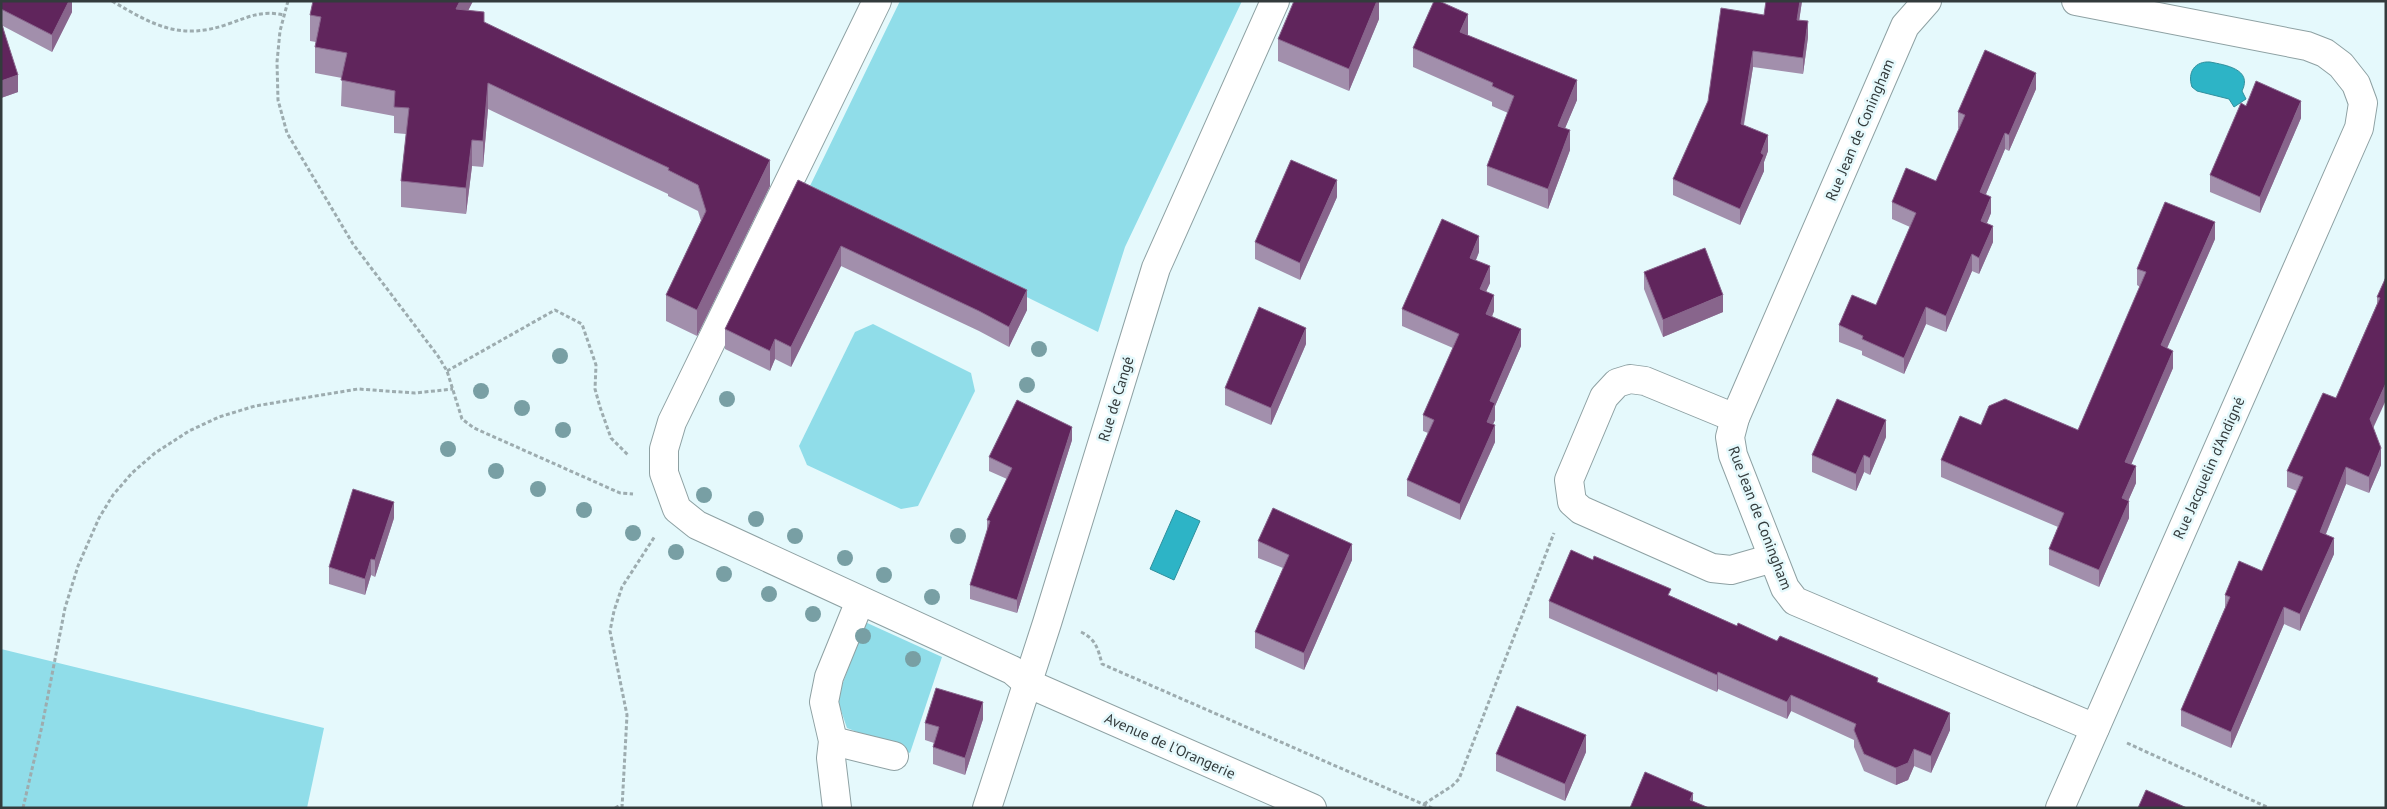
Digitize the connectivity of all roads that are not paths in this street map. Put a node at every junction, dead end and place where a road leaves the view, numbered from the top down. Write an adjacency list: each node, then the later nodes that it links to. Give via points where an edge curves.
1 (877, 1): 8 (street, Avenue de l'Orangerie, via 672,422 664,449 664,473 673,497 697,525)
2 (1275, 1): 9 (street, Rue de Cangé, via 1156,268)
3 (1927, 1): 6 (street, Rue Jean de Coningham, via 1905,26)
4 (2076, 1): 5 (street, via 2307,46 2325,53 2341,65 2356,84)
5 (2369, 112): 10 (street, Rue Jacquelin d'Andigné)
6 (1735, 418): 7 (street, Rue Jean de Coningham, via 1730,437 1733,455); 7 (street, via 1646,381 1630,378 1617,383 1604,397 1569,480 1572,502 1581,510 1712,568 1732,570)
7 (1774, 558): 10 (street, Rue Jean de Coningham, via 1785,588 1795,601)
8 (860, 602): 9 (street, Avenue de l'Orangerie, via 1012,670); 11 (street, via 829,677 824,702)
9 (1027, 683): 14 (street, Rue de Cangé); 15 (street, Avenue de l'Orangerie)
10 (2094, 728): 16 (street, Rue Jacquelin d'Andigné)
11 (833, 741): 12 (street); 13 (street, via 831,758)
12 (894, 756)
13 (837, 808)
14 (987, 808)
15 (1312, 808)
16 (2060, 808)

